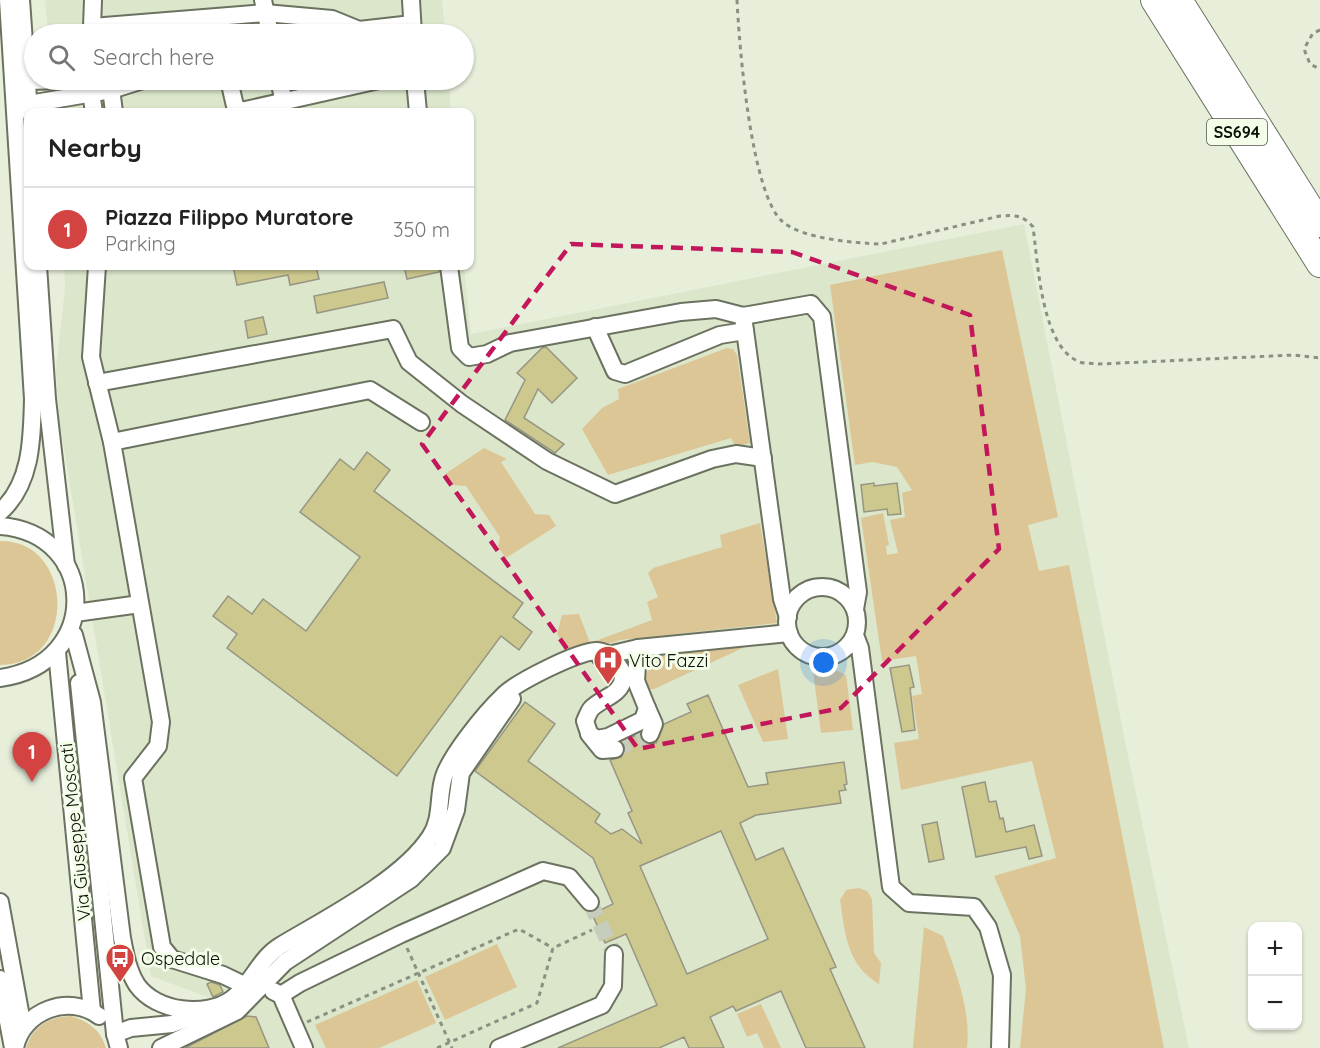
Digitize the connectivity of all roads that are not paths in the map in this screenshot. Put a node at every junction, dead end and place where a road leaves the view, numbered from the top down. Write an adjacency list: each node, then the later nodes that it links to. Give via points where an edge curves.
1 (8, 0): 30 (street)
2 (21, 0): 13 (street)
3 (93, 0): 8 (street)
4 (411, 0): 12 (street)
5 (1154, 0): 31 (highway, SS694)
6 (1179, 0): 29 (highway, SS694)
7 (264, 6): 9 (street); 10 (street); 11 (street, via 332,19)
8 (93, 24)
9 (146, 24)
10 (268, 24)
11 (340, 24)
12 (412, 24)
13 (24, 40)
14 (28, 90): 23 (street)
15 (81, 90): 23 (street)
16 (90, 90): 24 (street)
17 (111, 90): 25 (street)
18 (232, 90): 26 (street)
19 (281, 90): 22 (street)
20 (336, 90): 22 (street)
21 (416, 90): 28 (street)
22 (284, 102): 27 (street)
23 (29, 108)
24 (93, 108)
25 (113, 108)
26 (238, 108)
27 (256, 108)
28 (418, 108)
29 (1320, 224)
30 (24, 255)
31 (1320, 264)
32 (25, 270): 42 (street, via 32,443 16,490)
33 (38, 270): 44 (street, Via Giuseppe Moscati, via 47,399)
34 (97, 270): 38 (street, via 91,357)
35 (450, 270): 37 (street, via 460,348 469,357 510,343)
36 (744, 323): 37 (street, via 716,309); 37 (street, via 625,374 615,371); 41 (street); 46 (street, via 811,304 822,317 858,592)
37 (595, 327)
38 (97, 383): 40 (street); 41 (street, via 393,329 409,362 462,404 547,461 615,494 712,459 736,454)
39 (421, 422): 40 (street, via 370,390)
40 (112, 442): 45 (street)
41 (763, 458): 48 (street)
42 (0, 512)
43 (0, 526): 44 (street, Via Giuseppe Moscati, via 36,534)
44 (66, 565): 47 (street, Via Giuseppe Moscati, via 75,597)
45 (140, 604): 47 (street); 62 (street, via 161,722 158,746 133,778 162,947 172,959)
46 (855, 609): 48 (street, via 840,591 818,587 798,597); 49 (street)
47 (73, 624): 51 (street); 64 (street, via 92,702 120,926 130,972 153,999 185,1009); 67 (street, Via Giuseppe Moscati)
48 (788, 625): 49 (street, via 804,651 821,656 838,653); 50 (street)
49 (855, 635): 72 (street, via 860,648 891,887 909,903 974,908 988,927 1002,975)
50 (638, 648): 52 (street); 54 (street, via 636,681)
51 (57, 652): 53 (street, via 40,666); 65 (street)
52 (609, 654): 55 (street, via 623,678 619,689 591,709 585,721); 62 (street, via 596,651 562,663 514,686 501,697 447,765 440,815 431,836 406,865 267,953)
53 (0, 678)
54 (647, 708): 55 (street, via 643,720 608,737 596,739); 56 (street, via 654,724)
55 (589, 734): 57 (street, via 602,750)
56 (650, 734)
57 (615, 749)
58 (0, 902): 66 (street)
59 (590, 902): 63 (street, via 569,876 543,871 401,934)
60 (614, 954): 71 (street, via 613,986 602,1005)
61 (0, 979): 68 (street)
62 (254, 986): 63 (street); 64 (street); 69 (street, via 237,1011)
63 (280, 995): 70 (street)
64 (215, 1007): 67 (street, via 172,1024 131,1028)
65 (92, 1011): 66 (street, via 60,1006 42,1011); 67 (street, via 104,1019)
66 (23, 1028): 68 (street)
67 (117, 1041)
68 (14, 1048)
69 (161, 1048)
70 (304, 1048)
71 (499, 1048)
72 (1000, 1048)

